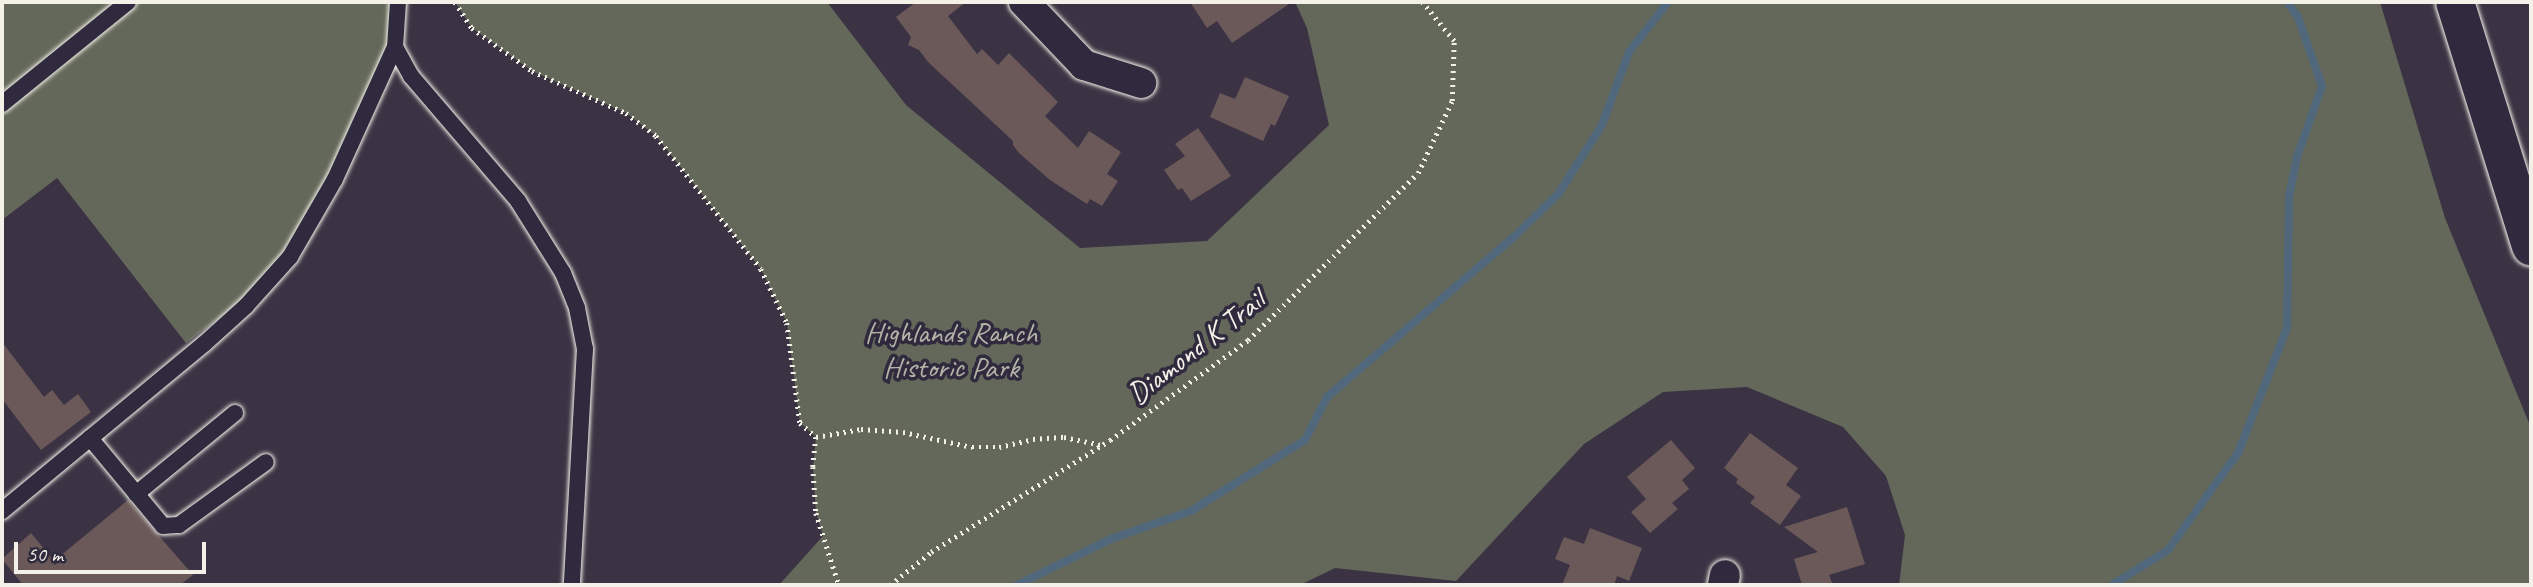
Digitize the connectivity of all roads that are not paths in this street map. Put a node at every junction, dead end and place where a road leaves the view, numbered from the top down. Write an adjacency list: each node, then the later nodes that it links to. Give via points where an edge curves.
1 (128, 2): 7 (lane)
2 (398, 2): 5 (lane)
3 (1024, 2): 6 (street, via 1084,65)
4 (2455, 2): 8 (main road)
5 (394, 47): 10 (lane, via 335,179 290,257 247,306); 14 (lane, via 411,76 518,201 563,273 577,308 585,349)
6 (1141, 83)
7 (2, 104)
8 (2531, 246)
9 (234, 413): 12 (lane)
10 (90, 438): 12 (lane); 13 (lane)
11 (266, 461): 12 (lane, via 179,525 163,526)
12 (136, 494)
13 (2, 511)
14 (572, 585)

